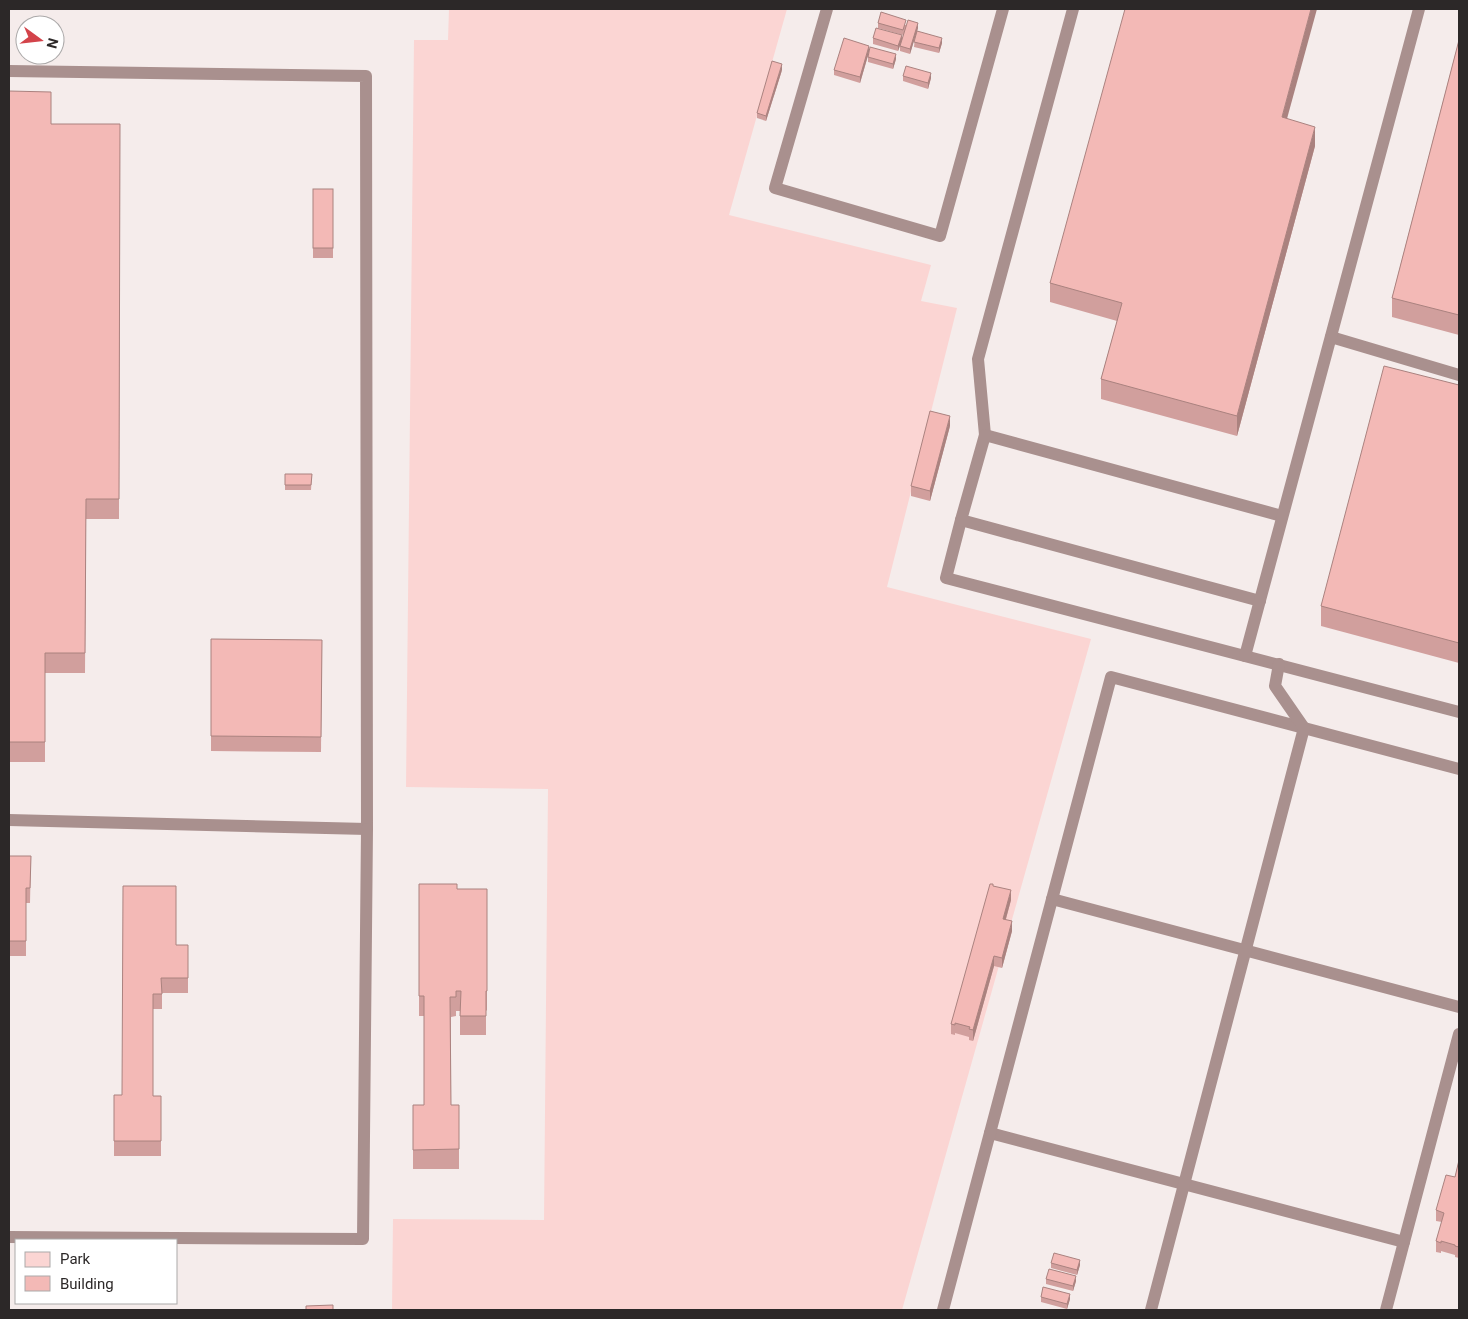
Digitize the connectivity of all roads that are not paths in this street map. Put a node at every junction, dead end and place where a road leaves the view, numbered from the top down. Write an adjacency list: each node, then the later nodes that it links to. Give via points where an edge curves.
1 (827, 9): 2 (lane, via 775,188 940,236)
2 (1001, 9)
3 (1073, 9): 8 (lane, via 978,359)
4 (1418, 9): 6 (lane)
5 (9, 71): 18 (lane, via 366,76)
6 (1331, 337): 7 (lane); 9 (lane)
7 (1459, 375)
8 (985, 435): 9 (lane); 10 (lane)
9 (1282, 516): 11 (lane)
10 (961, 520): 11 (lane); 12 (lane, via 946,578)
11 (1260, 601): 12 (lane)
12 (1245, 656): 13 (lane)
13 (1278, 664): 14 (lane); 15 (lane, via 1275,686)
14 (1459, 712)
15 (1304, 728): 16 (lane); 19 (lane, via 1111,677); 20 (lane)
16 (1459, 769)
17 (9, 820): 18 (lane)
18 (367, 829): 25 (lane, via 364,1239)
19 (1052, 899): 20 (lane); 23 (lane)
20 (1246, 950): 21 (lane); 24 (lane)
21 (1459, 1007)
22 (1459, 1034): 26 (lane)
23 (990, 1133): 24 (lane); 27 (lane)
24 (1184, 1184): 26 (lane); 28 (lane)
25 (9, 1237)
26 (1404, 1242): 29 (lane)
27 (943, 1310)
28 (1150, 1310)
29 (1386, 1310)

